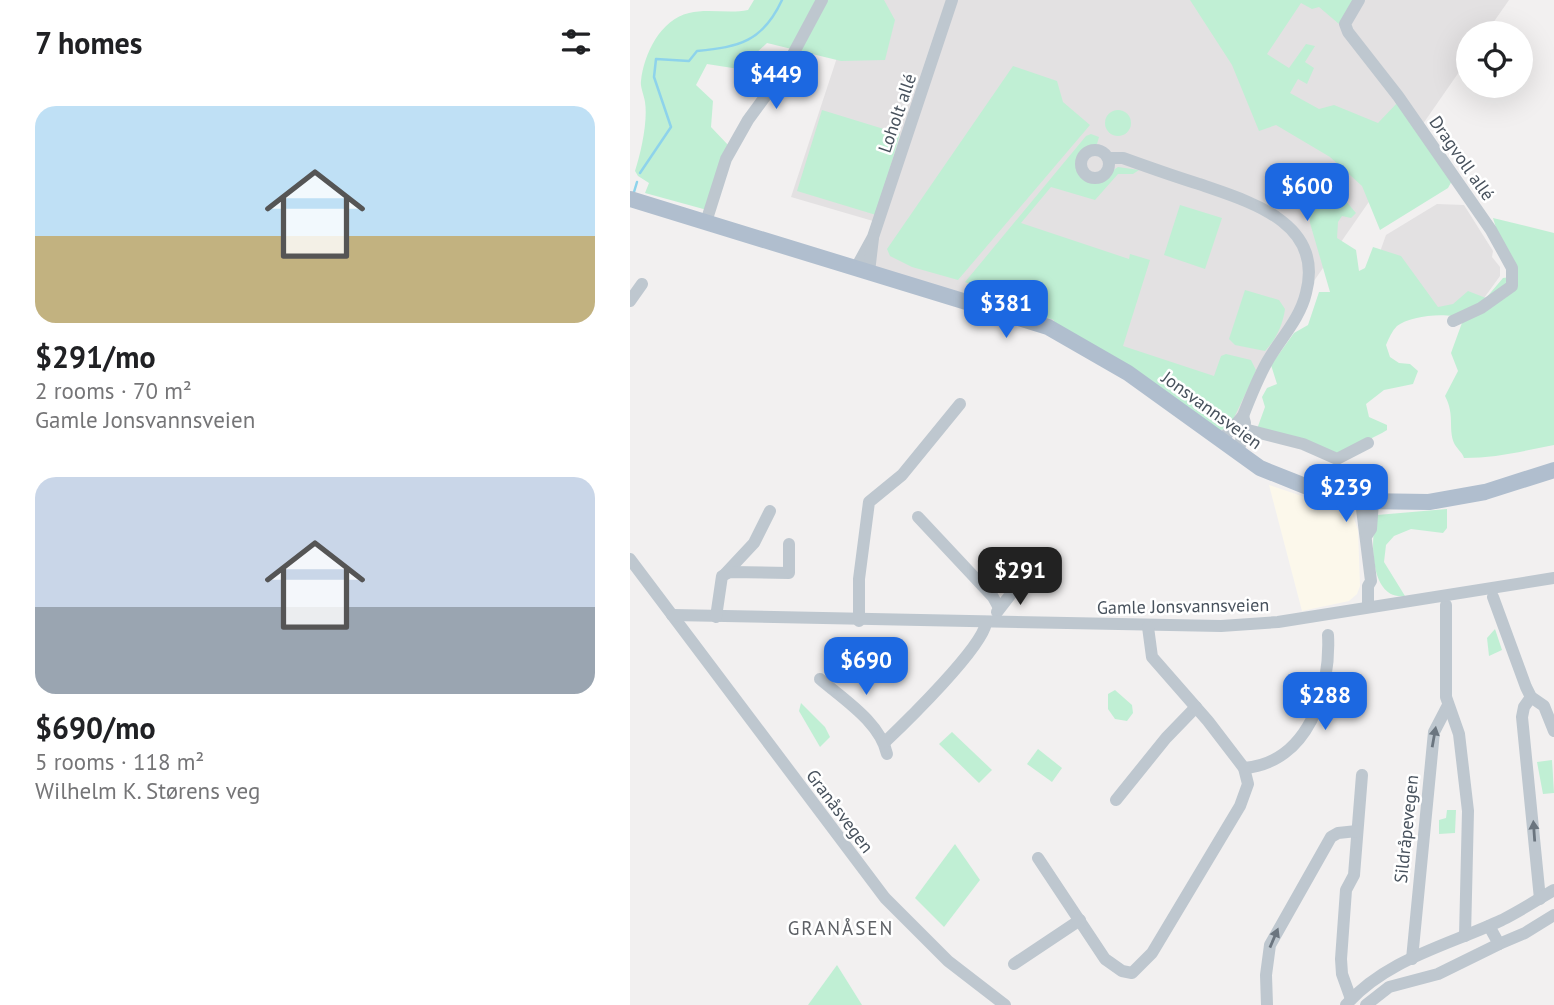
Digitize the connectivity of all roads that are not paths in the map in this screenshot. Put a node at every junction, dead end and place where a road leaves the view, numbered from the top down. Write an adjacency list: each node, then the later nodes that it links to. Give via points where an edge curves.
1 (822, 0): 6 (street, via 784,71 726,159)
2 (952, 0): 7 (street, Loholt allé)
3 (1359, 0): 10 (street, Dragvoll allé, via 1345,24 1348,32 1475,205 1512,268 1512,286)
4 (1108, 158): 12 (street, via 1122,158 1267,209 1289,226 1301,243 1307,291)
5 (630, 199): 6 (main road, Jonsvannsveien)
6 (706, 222): 7 (main road, Jonsvannsveien)
7 (863, 270): 14 (main road, Jonsvannsveien, via 1060,336 1128,373)
8 (642, 284): 9 (street)
9 (630, 301)
10 (1453, 321)
11 (960, 404): 34 (street, via 902,475 869,502 859,579)
12 (1243, 416): 14 (street); 16 (street)
13 (1248, 430): 15 (street, via 1303,444 1337,459)
14 (1221, 441): 16 (main road, Jonsvannsveien)
15 (1368, 443)
16 (1238, 454): 18 (main road, Jonsvannsveien, via 1291,482)
17 (1554, 470): 18 (main road, Jonsvannsveien, via 1458,498)
18 (1367, 501): 26 (street)
19 (770, 511): 24 (street, via 750,548)
20 (918, 517): 31 (street)
21 (789, 544): 24 (street, via 789,573)
22 (630, 559): 32 (street)
23 (1028, 572): 31 (street)
24 (724, 574): 33 (street)
25 (1554, 578): 28 (street, Gamle Jonsvannsveien)
26 (1371, 581): 28 (street); 30 (street)
27 (1493, 597): 39 (street)
28 (1382, 604): 30 (street, Gamle Jonsvannsveien)
29 (1446, 605): 41 (street, Sildråpevegen)
30 (1368, 606): 36 (street, Gamle Jonsvannsveien, via 1278,622)
31 (999, 608): 35 (street)
32 (672, 615): 33 (street, Gamle Jonsvannsveien); 58 (street, Granåsvegen, via 885,898 948,961)
33 (716, 617): 34 (street, Gamle Jonsvannsveien)
34 (859, 621): 35 (street, Gamle Jonsvannsveien)
35 (992, 623): 36 (street, Gamle Jonsvannsveien); 38 (street, via 886,748 872,726)
36 (1148, 626): 40 (street, via 1152,657)
37 (1328, 635): 43 (street, via 1330,661 1309,728 1294,747 1277,758 1261,767)
38 (820, 679)
39 (1531, 697): 42 (street, via 1544,706); 49 (street, one-way to 39, via 1522,713)
40 (1196, 707): 43 (street); 45 (street)
41 (1447, 707): 53 (street, Sildråpevegen, via 1459,734 1467,791); 55 (street, Sildråpevegen, one-way to 41, via 1434,732)
42 (1554, 731)
43 (1244, 768): 51 (street, via 1248,784 1240,806 1140,967 1132,973 1115,968)
44 (1362, 775): 46 (street)
45 (1116, 800)
46 (1357, 831): 57 (street, via 1354,874 1346,890 1342,959); 59 (street, one-way to 46, via 1270,945 1331,837)
47 (1038, 858): 51 (street)
48 (1554, 890): 49 (street)
49 (1540, 899): 52 (street)
50 (1554, 915): 54 (street)
51 (1080, 920): 56 (street)
52 (1489, 926): 53 (street); 54 (street)
53 (1465, 936): 55 (street)
54 (1499, 944): 60 (street, via 1438,974 1388,987)
55 (1412, 958): 57 (street, via 1377,977)
56 (1014, 964)
57 (1349, 1002)
58 (1005, 1005)
59 (1267, 1005)
60 (1366, 1005)

